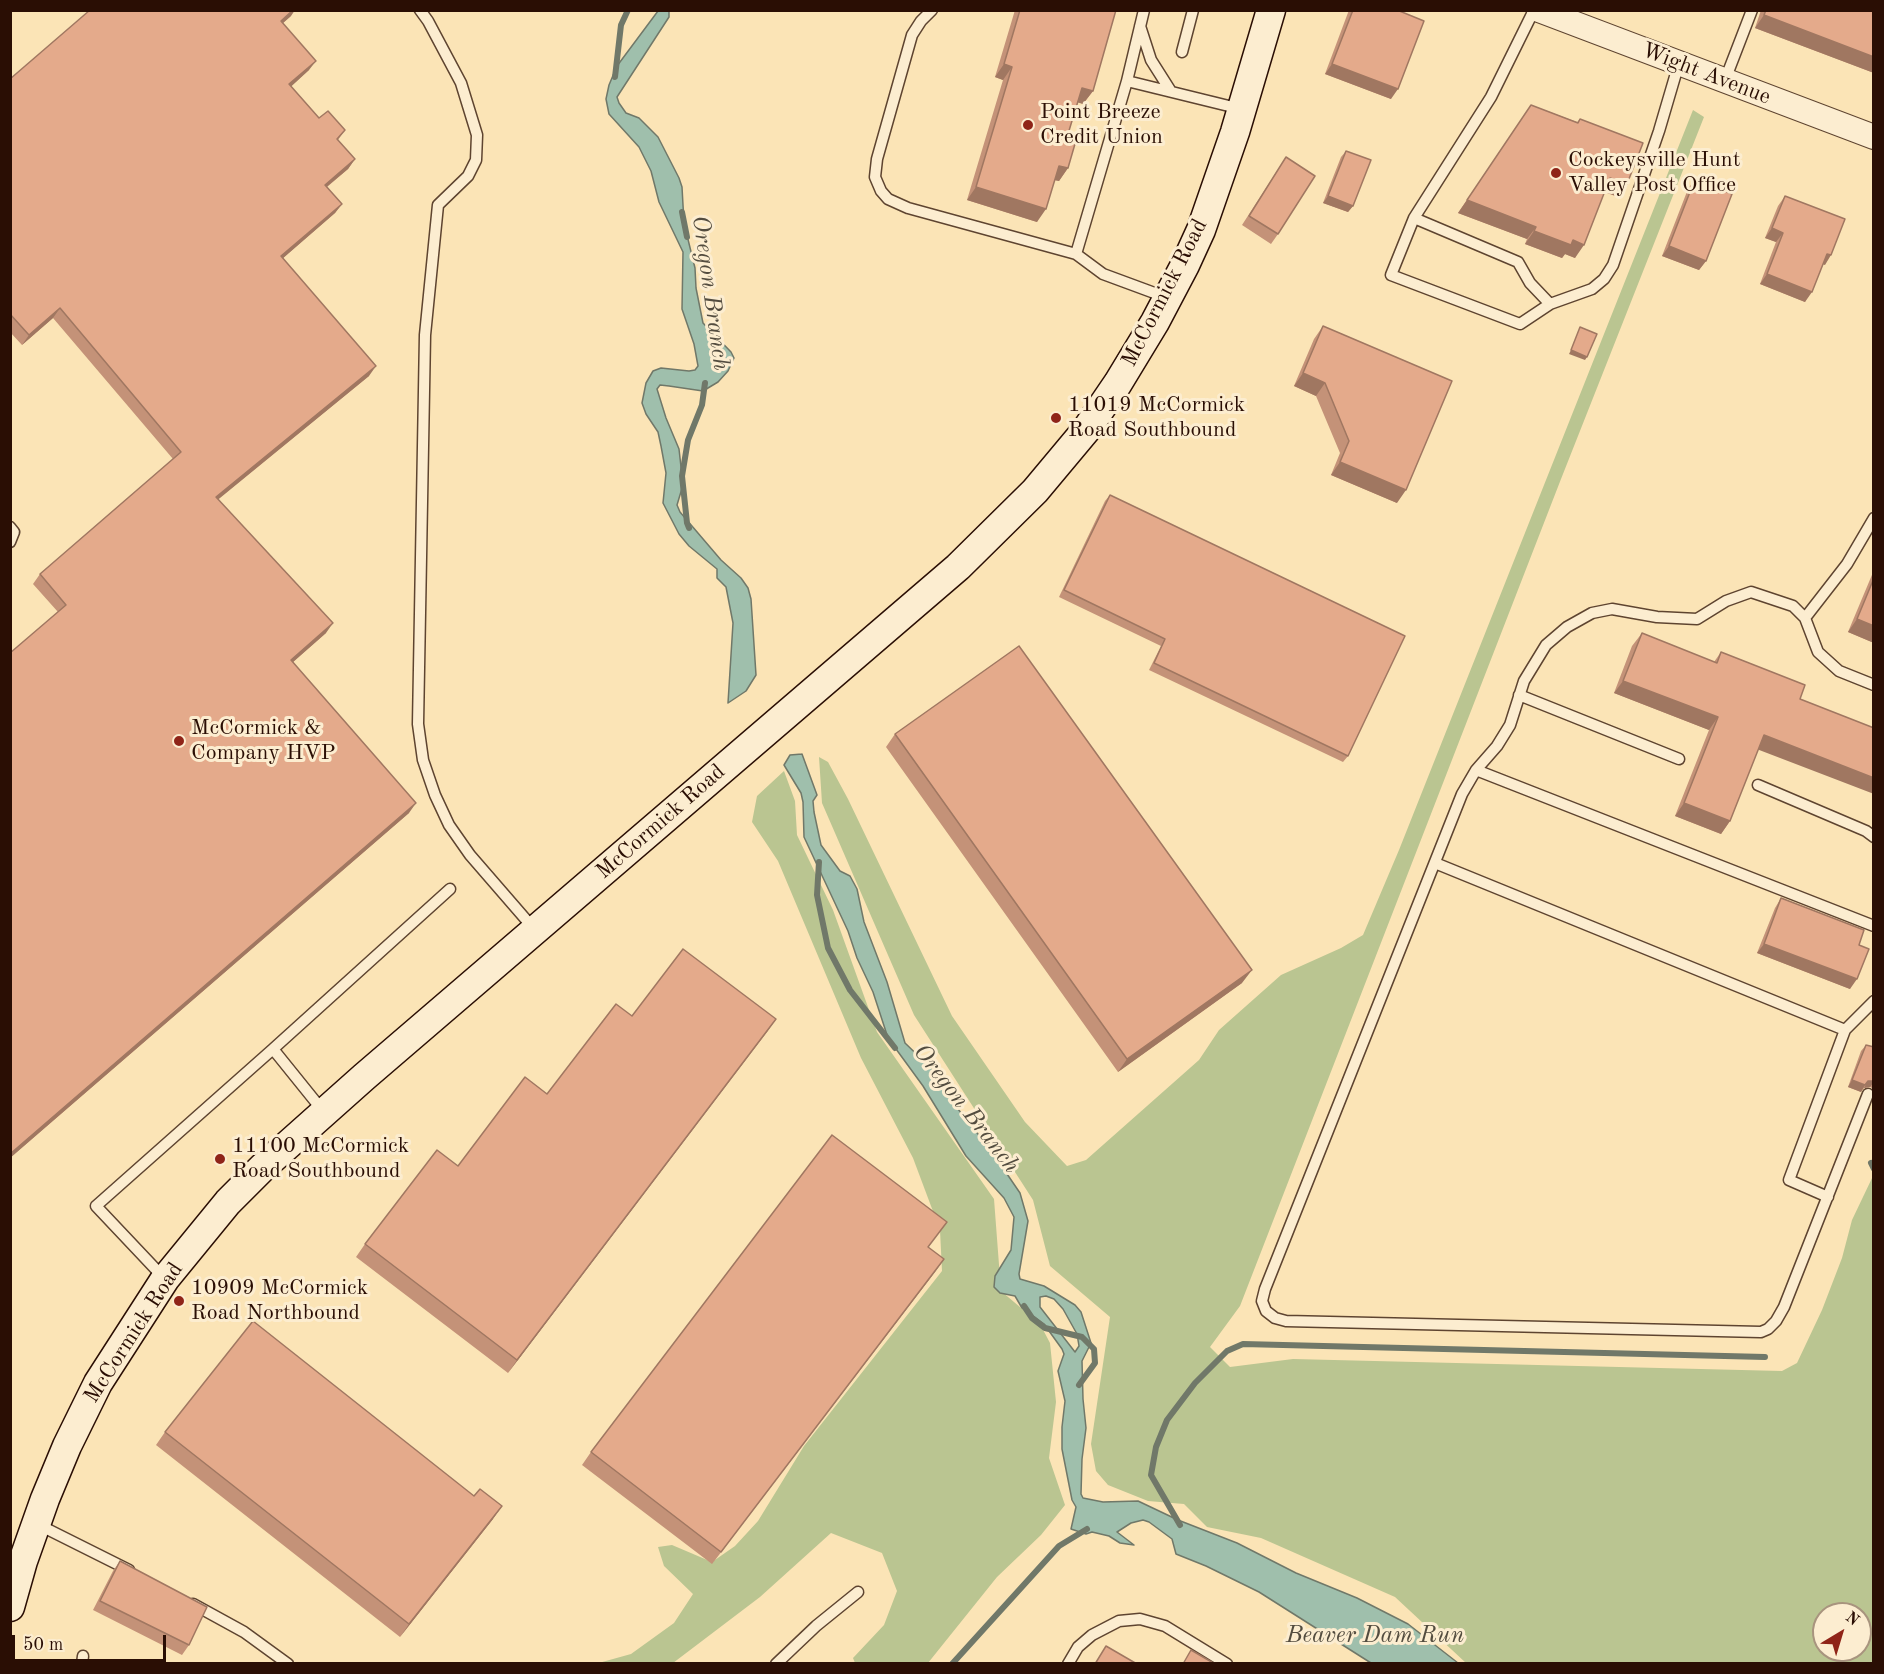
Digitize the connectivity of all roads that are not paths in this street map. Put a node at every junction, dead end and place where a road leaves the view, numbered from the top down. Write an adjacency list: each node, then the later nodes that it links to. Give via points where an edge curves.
1 (420, 10): 34 (lane, via 461,82 477,135 476,160 468,176 438,205 424,335 418,724 423,760 449,825)
2 (932, 10): 18 (lane, via 912,35 877,159 875,177 881,191 888,199 908,208)
3 (1144, 10): 9 (lane)
4 (1193, 10): 10 (lane)
5 (1271, 10): 15 (main road, McCormick Road)
6 (1534, 10): 17 (lane, via 1491,97)
7 (1539, 10): 11 (street, Wight Avenue)
8 (1752, 10): 13 (lane)
9 (1139, 26): 12 (lane); 14 (lane, via 1151,60)
10 (1182, 52)
11 (1679, 63): 13 (street, Wight Avenue); 20 (lane, via 1613,265 1592,289)
12 (1127, 81): 14 (lane); 18 (lane)
13 (1725, 81): 16 (street, Wight Avenue)
14 (1170, 90): 15 (lane)
15 (1242, 110): 19 (main road, McCormick Road, via 1201,230)
16 (1874, 137)
17 (1414, 218): 20 (lane, via 1518,262 1530,283); 20 (lane, via 1391,275 1520,324)
18 (1076, 254): 19 (lane, via 1103,274)
19 (1168, 298): 34 (main road, McCormick Road, via 1086,430 987,541)
20 (1550, 304)
21 (1874, 518): 24 (lane, via 1847,564)
22 (10, 527): 23 (lane, via 14,531)
23 (10, 542)
24 (1805, 618): 25 (lane, via 1818,652 1839,671); 26 (lane, via 1793,606 1751,592 1726,601 1697,619 1612,609 1592,613 1546,645)
25 (1874, 685)
26 (1519, 695): 27 (lane); 28 (lane, via 1510,725)
27 (1679, 759)
28 (1476, 770): 31 (lane, via 1462,794); 33 (lane)
29 (1758, 785): 30 (lane)
30 (1874, 837)
31 (1435, 863): 36 (lane); 40 (lane, via 1265,1288 1262,1301 1266,1311 1286,1321 1761,1332 1776,1321 1784,1306)
32 (450, 889): 37 (lane)
33 (1874, 926)
34 (535, 930): 39 (main road, McCormick Road)
35 (1874, 1001): 36 (lane)
36 (1845, 1030): 40 (lane, via 1789,1180)
37 (273, 1048): 39 (lane); 41 (lane, via 96,1206)
38 (1868, 1094): 40 (lane)
39 (324, 1112): 41 (main road, McCormick Road, via 228,1202)
40 (1828, 1197)
41 (165, 1278): 42 (main road, McCormick Road, via 98,1383)
42 (36, 1523): 43 (lane); 46 (main road, McCormick Road)
43 (140, 1576)
44 (858, 1592): 48 (lane)
45 (182, 1598): 47 (lane, via 244,1632)
46 (10, 1607)
47 (288, 1664)
48 (776, 1664)
49 (1068, 1664): 50 (lane, via 1078,1647 1092,1635 1119,1621 1140,1619 1165,1626)
50 (1227, 1664)

